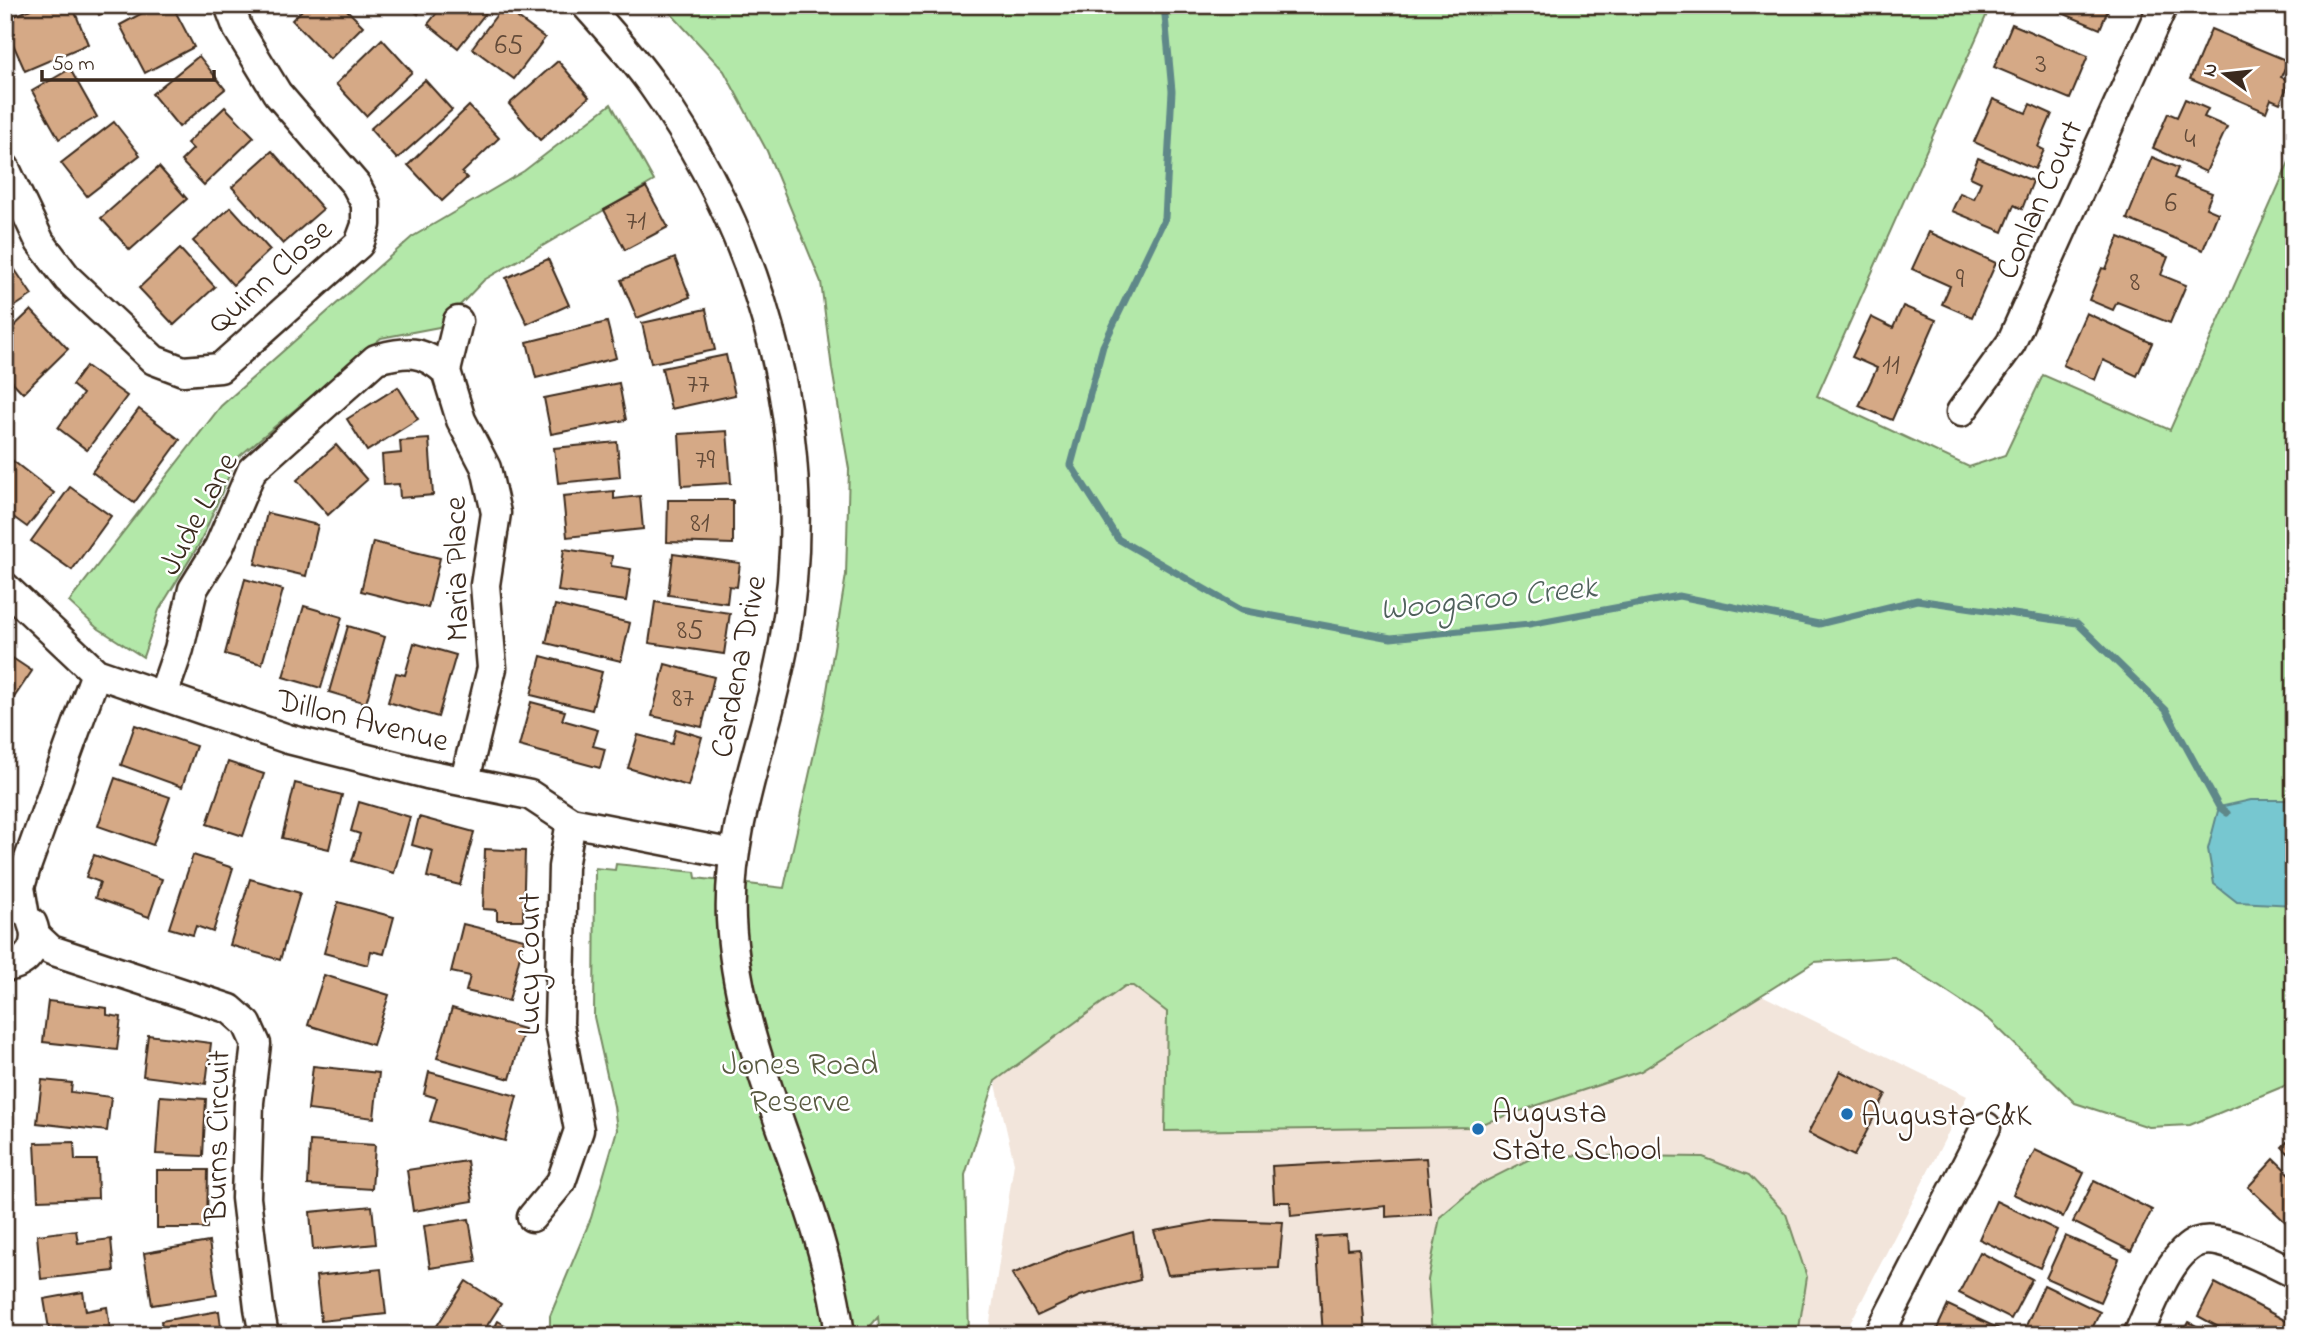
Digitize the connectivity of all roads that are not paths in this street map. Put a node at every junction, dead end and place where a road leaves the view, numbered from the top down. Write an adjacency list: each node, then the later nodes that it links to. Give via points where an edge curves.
1 (229, 5): 4 (street, Quinn Close, via 238,29 277,93 356,185 366,204 366,225 359,244 220,368 183,371 153,360 68,279 40,242)
2 (586, 5): 13 (street, Cardena Drive, via 654,87 693,148 758,287 778,362 794,472 792,589 769,715 743,803)
3 (2163, 5): 7 (street, Conlan Court, via 2011,343)
4 (5, 168)
5 (458, 321): 6 (street)
6 (446, 371): 10 (street, Jude Lane, via 416,353 376,359 252,470 219,547 193,589); 11 (street, Maria Place, via 461,420 486,468 496,513 485,585 492,668)
7 (1961, 412)
8 (5, 587): 9 (street, Dillon Avenue)
9 (96, 673): 10 (street, Dillon Avenue); 14 (street, Burns Circuit)
10 (163, 695): 11 (street, Dillon Avenue, via 288,739)
11 (465, 780): 12 (street, Dillon Avenue, via 530,795)
12 (571, 822): 13 (street, Dillon Avenue); 16 (street, Lucy Court, via 563,867 559,1024 579,1130 561,1182)
13 (734, 854): 19 (street, Cardena Drive, via 731,919 736,973 765,1083 822,1243)
14 (19, 935): 18 (street, Burns Circuit, via 230,1009 247,1024 256,1044 246,1198)
15 (1986, 1127): 20 (street)
16 (532, 1217)
17 (2294, 1273): 21 (street, via 2229,1244 2199,1241 2173,1264)
18 (264, 1335)
19 (840, 1335)
20 (1879, 1335)
21 (2138, 1335)

